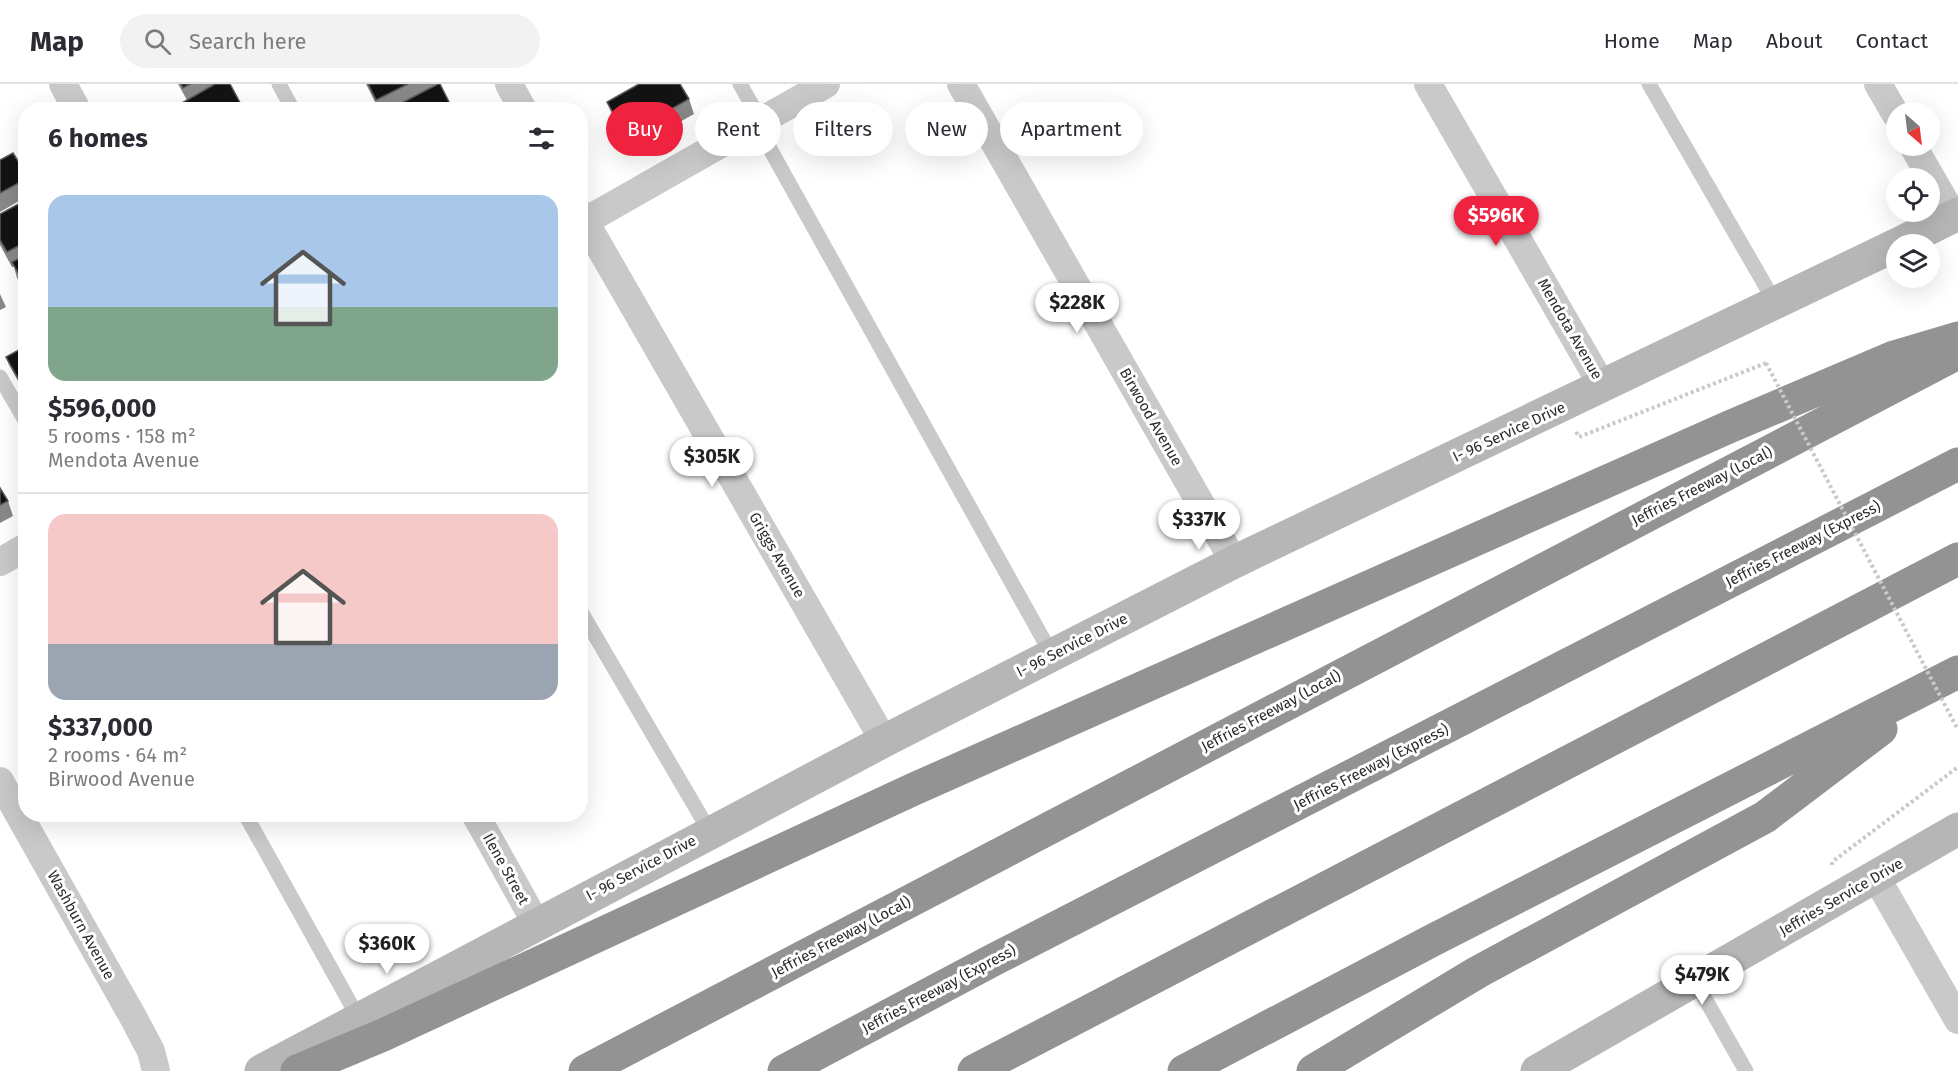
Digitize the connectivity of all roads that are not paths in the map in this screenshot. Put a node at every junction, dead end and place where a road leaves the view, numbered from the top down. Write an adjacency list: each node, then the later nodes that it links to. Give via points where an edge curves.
1 (63, 84): 10 (street)
2 (279, 84): 11 (lane)
3 (508, 84): 12 (street)
4 (740, 84): 13 (lane)
5 (826, 84): 15 (street)
6 (961, 84): 34 (street, Birwood Avenue)
7 (1428, 84): 28 (street, Mendota Avenue)
8 (1649, 84): 24 (lane)
9 (1878, 84): 14 (street)
10 (73, 102)
11 (289, 102)
12 (518, 102)
13 (750, 102)
14 (1888, 102)
15 (781, 110)
16 (697, 156): 19 (street)
17 (774, 156): 36 (lane)
18 (1919, 156): 20 (street)
19 (588, 216)
20 (1956, 216): 22 (street, I- 96 Service Drive)
21 (588, 229): 38 (street, Griggs Avenue)
22 (1919, 234)
23 (1886, 250): 24 (street, I- 96 Service Drive)
24 (1776, 304): 28 (street, I- 96 Service Drive)
25 (1958, 338): 53 (highway, via 1894,357 1729,427 914,789 383,1035)
26 (1958, 353): 54 (highway, Jeffries Freeway (Local))
27 (0, 377): 29 (lane)
28 (1603, 387): 34 (street, I- 96 Service Drive)
29 (18, 408)
30 (1958, 464): 55 (highway, Jeffries Freeway (Express))
31 (18, 552): 33 (street)
32 (1958, 559): 56 (highway)
33 (0, 562)
34 (1234, 562): 36 (street, I- 96 Service Drive)
35 (588, 624): 45 (lane)
36 (1052, 655): 38 (street, I- 96 Service Drive)
37 (1954, 674): 57 (highway); 58 (highway, via 1765,817 1478,972)
38 (884, 741): 45 (street, I- 96 Service Drive)
39 (0, 781): 40 (street, Washburn Avenue)
40 (18, 813)
41 (23, 822): 51 (street, Washburn Avenue, via 151,1051)
42 (249, 822): 49 (lane)
43 (479, 822): 47 (street, Ilene Street)
44 (1958, 829): 46 (street, Jeffries Service Drive)
45 (710, 832): 47 (street, I- 96 Service Drive)
46 (1876, 877): 48 (street, Jeffries Service Drive); 50 (street)
47 (536, 923): 49 (street, I- 96 Service Drive)
48 (1695, 981): 59 (street, Jeffries Service Drive); 60 (lane)
49 (359, 1019): 52 (street, I- 96 Service Drive)
50 (1958, 1020)
51 (156, 1071)
52 (261, 1071)
53 (297, 1071)
54 (585, 1071)
55 (784, 1071)
56 (974, 1071)
57 (1184, 1071)
58 (1313, 1071)
59 (1537, 1071)
60 (1746, 1071)

